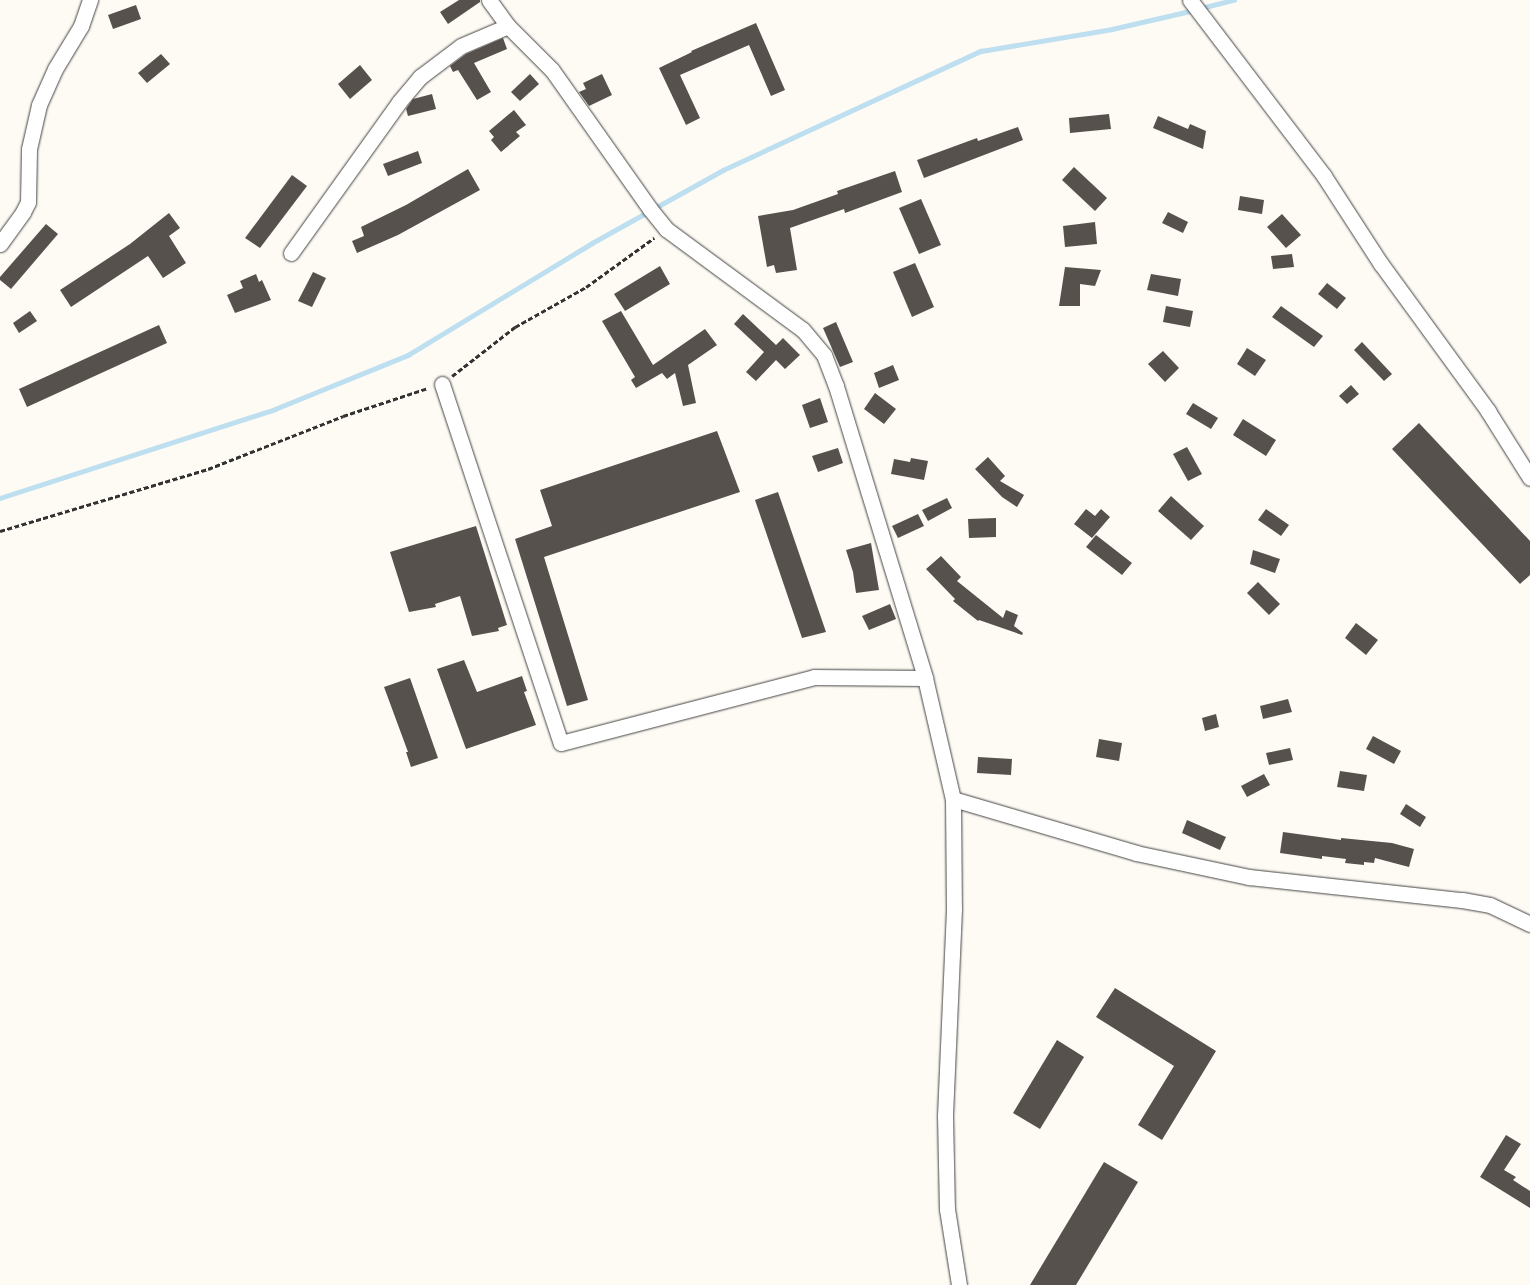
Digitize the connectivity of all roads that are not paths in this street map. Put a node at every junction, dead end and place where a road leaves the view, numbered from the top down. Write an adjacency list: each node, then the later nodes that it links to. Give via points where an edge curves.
1 (90, 0): 5 (street, via 81,26 55,69 39,105 29,149 28,202)
2 (488, 0): 4 (street)
3 (1190, 0): 8 (street, via 1324,176 1382,264 1488,411)
4 (508, 26): 6 (street, via 461,46 420,76); 9 (street, via 552,70 666,229 803,330 824,355)
5 (0, 244)
6 (291, 253)
7 (442, 384): 9 (street, via 561,743 814,677)
8 (1530, 478)
9 (925, 678): 10 (street)
10 (953, 799): 11 (street, via 1155,857 1249,877 1490,905); 12 (street, via 954,909 945,1116 947,1209)
11 (1530, 924)
12 (959, 1285)

